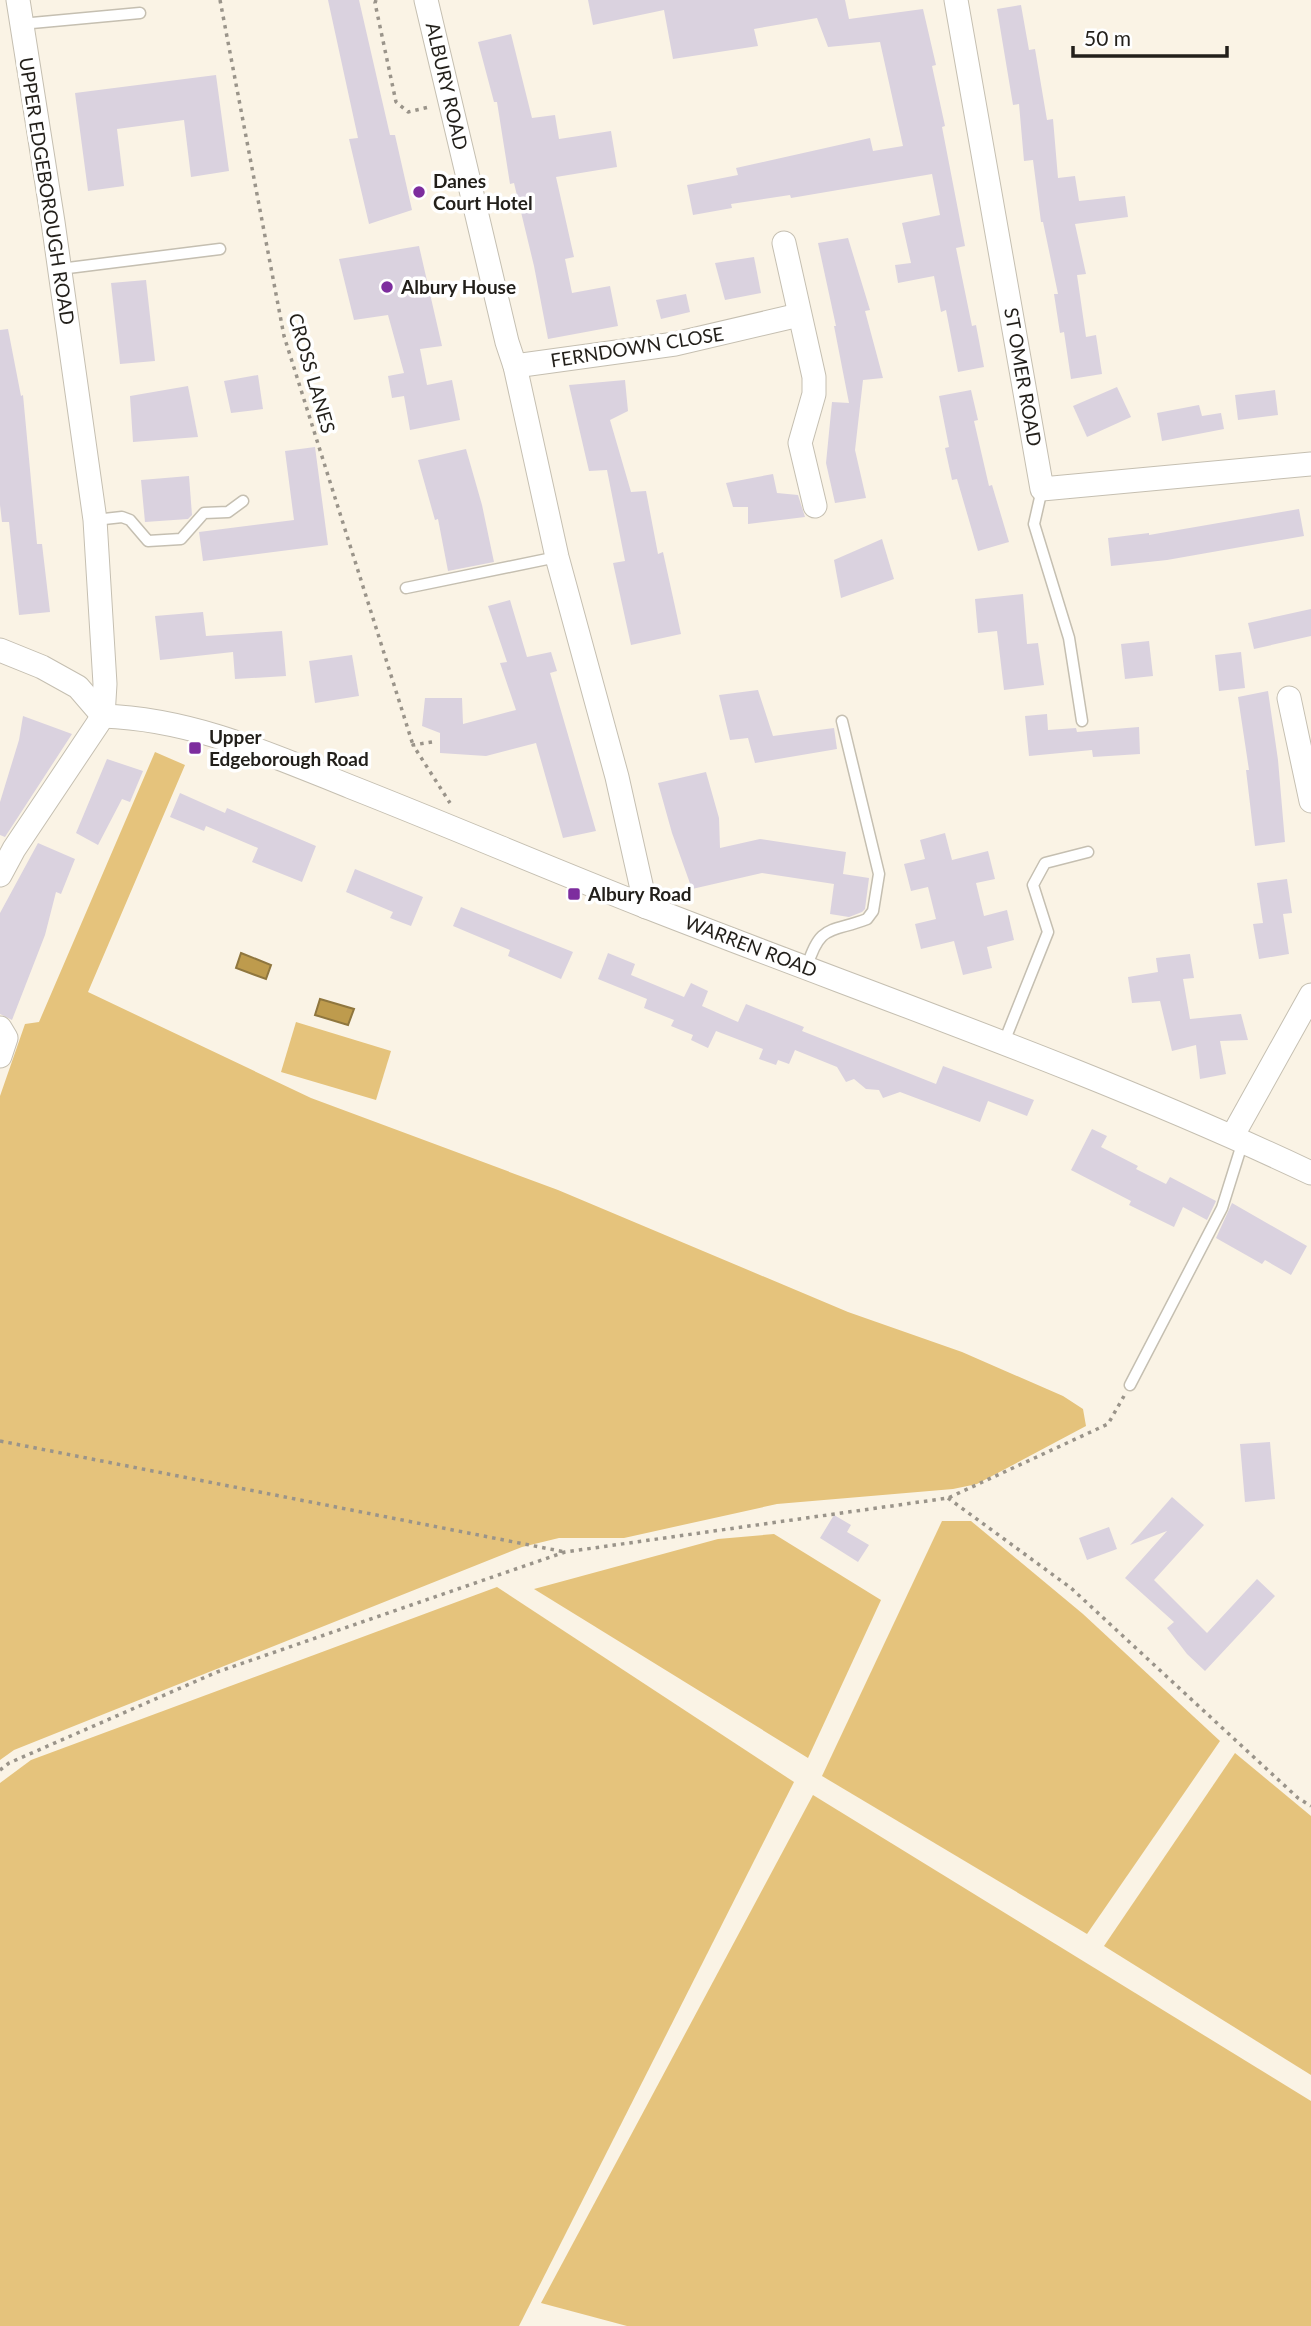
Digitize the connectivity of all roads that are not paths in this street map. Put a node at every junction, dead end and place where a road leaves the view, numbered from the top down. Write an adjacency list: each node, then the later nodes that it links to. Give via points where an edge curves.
1 (18, 0): 5 (street, UPPER EDGEBOROUGH ROAD)
2 (426, 0): 10 (street, ALBURY ROAD)
3 (956, 0): 12 (street, ST OMER ROAD)
4 (140, 13): 5 (lane)
5 (21, 24): 8 (street, UPPER EDGEBOROUGH ROAD)
6 (784, 243): 9 (street)
7 (220, 249): 8 (lane)
8 (60, 269): 15 (street, UPPER EDGEBOROUGH ROAD)
9 (799, 316): 10 (street, FERNDOWN CLOSE, via 675,344); 14 (street, via 814,377 814,394 800,443)
10 (515, 366): 16 (street, ALBURY ROAD)
11 (1311, 464): 12 (street)
12 (1042, 489): 22 (lane, via 1034,524 1069,638)
13 (243, 502): 15 (lane, via 228,512 204,513 181,540 148,541 122,517)
14 (815, 506)
15 (94, 520): 20 (street, UPPER EDGEBOROUGH ROAD, via 106,684)
16 (557, 557): 17 (lane); 26 (street, ALBURY ROAD, via 611,754)
17 (406, 588)
18 (0, 650): 20 (street, via 78,687)
19 (1289, 698): 23 (street)
20 (103, 716): 25 (street); 26 (street, WARREN ROAD, via 137,718 228,738)
21 (842, 721): 27 (lane, via 879,874 873,911 867,919 823,934)
22 (1082, 721)
23 (1311, 801)
24 (1088, 852): 30 (lane, via 1045,863 1034,884 1048,932)
25 (0, 874)
26 (646, 907): 27 (street, WARREN ROAD)
27 (807, 967): 30 (street, WARREN ROAD)
28 (1311, 995): 32 (street)
29 (0, 1028): 31 (street, via 5,1038)
30 (1004, 1042): 32 (street, WARREN ROAD)
31 (0, 1056)
32 (1238, 1138): 33 (street, WARREN ROAD); 34 (lane, via 1222,1208)
33 (1311, 1173)
34 (1130, 1385)

